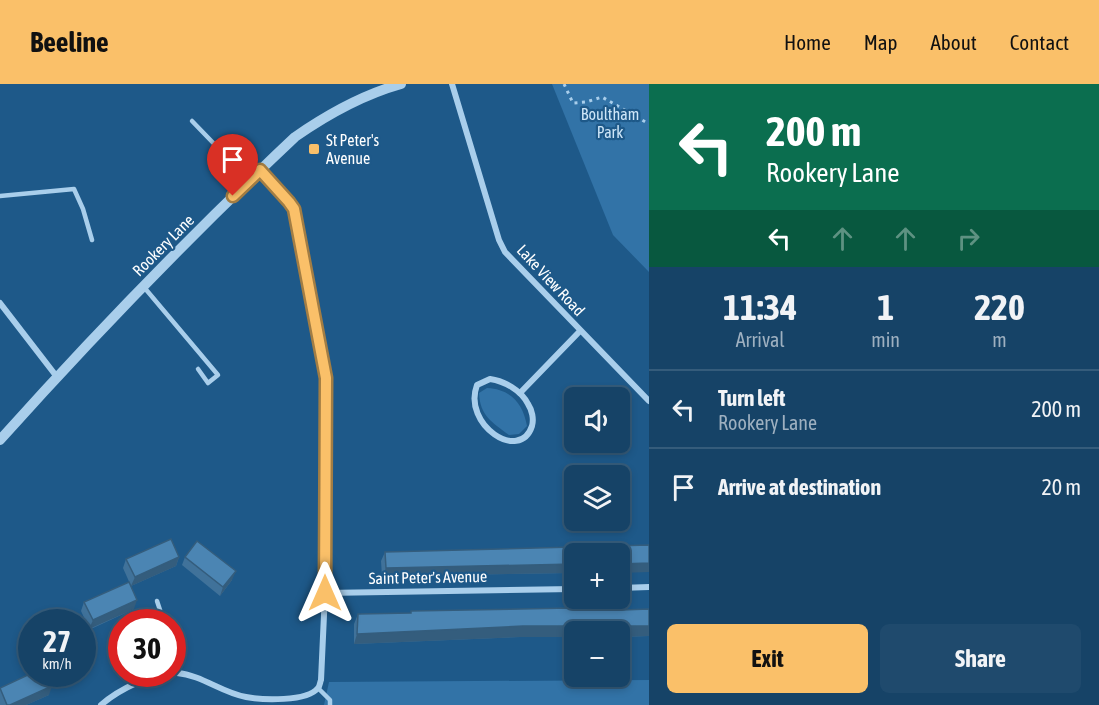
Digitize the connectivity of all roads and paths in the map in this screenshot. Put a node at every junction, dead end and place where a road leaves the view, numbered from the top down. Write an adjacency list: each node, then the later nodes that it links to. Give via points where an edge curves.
1 (401, 84): 6 (street, Rookery Lane, via 366,96 315,123)
2 (452, 84): 12 (street, Lake View Road, via 499,240)
3 (564, 84): 5 (path, via 573,103 602,98)
4 (192, 121): 7 (lane)
5 (649, 124)
6 (260, 170): 7 (street, Rookery Lane); 21 (street, via 294,209 324,363)
7 (249, 180): 10 (street, Rookery Lane)
8 (0, 196): 9 (lane, via 74,189)
9 (92, 240)
10 (143, 286): 13 (lane, via 218,375 208,383); 14 (street, Rookery Lane)
11 (0, 303): 14 (street)
12 (580, 331): 15 (street); 16 (street, Lake View Road)
13 (198, 369)
14 (57, 377): 17 (street, Rookery Lane)
15 (520, 393): 15 (street, via 532,412 532,426 520,440 506,441 481,423 473,394 477,384 490,379)
16 (649, 401)
17 (0, 440)
18 (649, 587): 19 (street)
19 (630, 588)
20 (564, 589): 21 (street, Saint Peter's Avenue)
21 (325, 593): 26 (street)
22 (157, 601): 23 (lane)
23 (160, 609)
24 (186, 675): 27 (street)
25 (128, 687): 28 (street)
26 (318, 688): 27 (street, via 299,697); 30 (lane)
27 (246, 697): 29 (street)
28 (101, 705)
29 (244, 705)
30 (330, 705)

